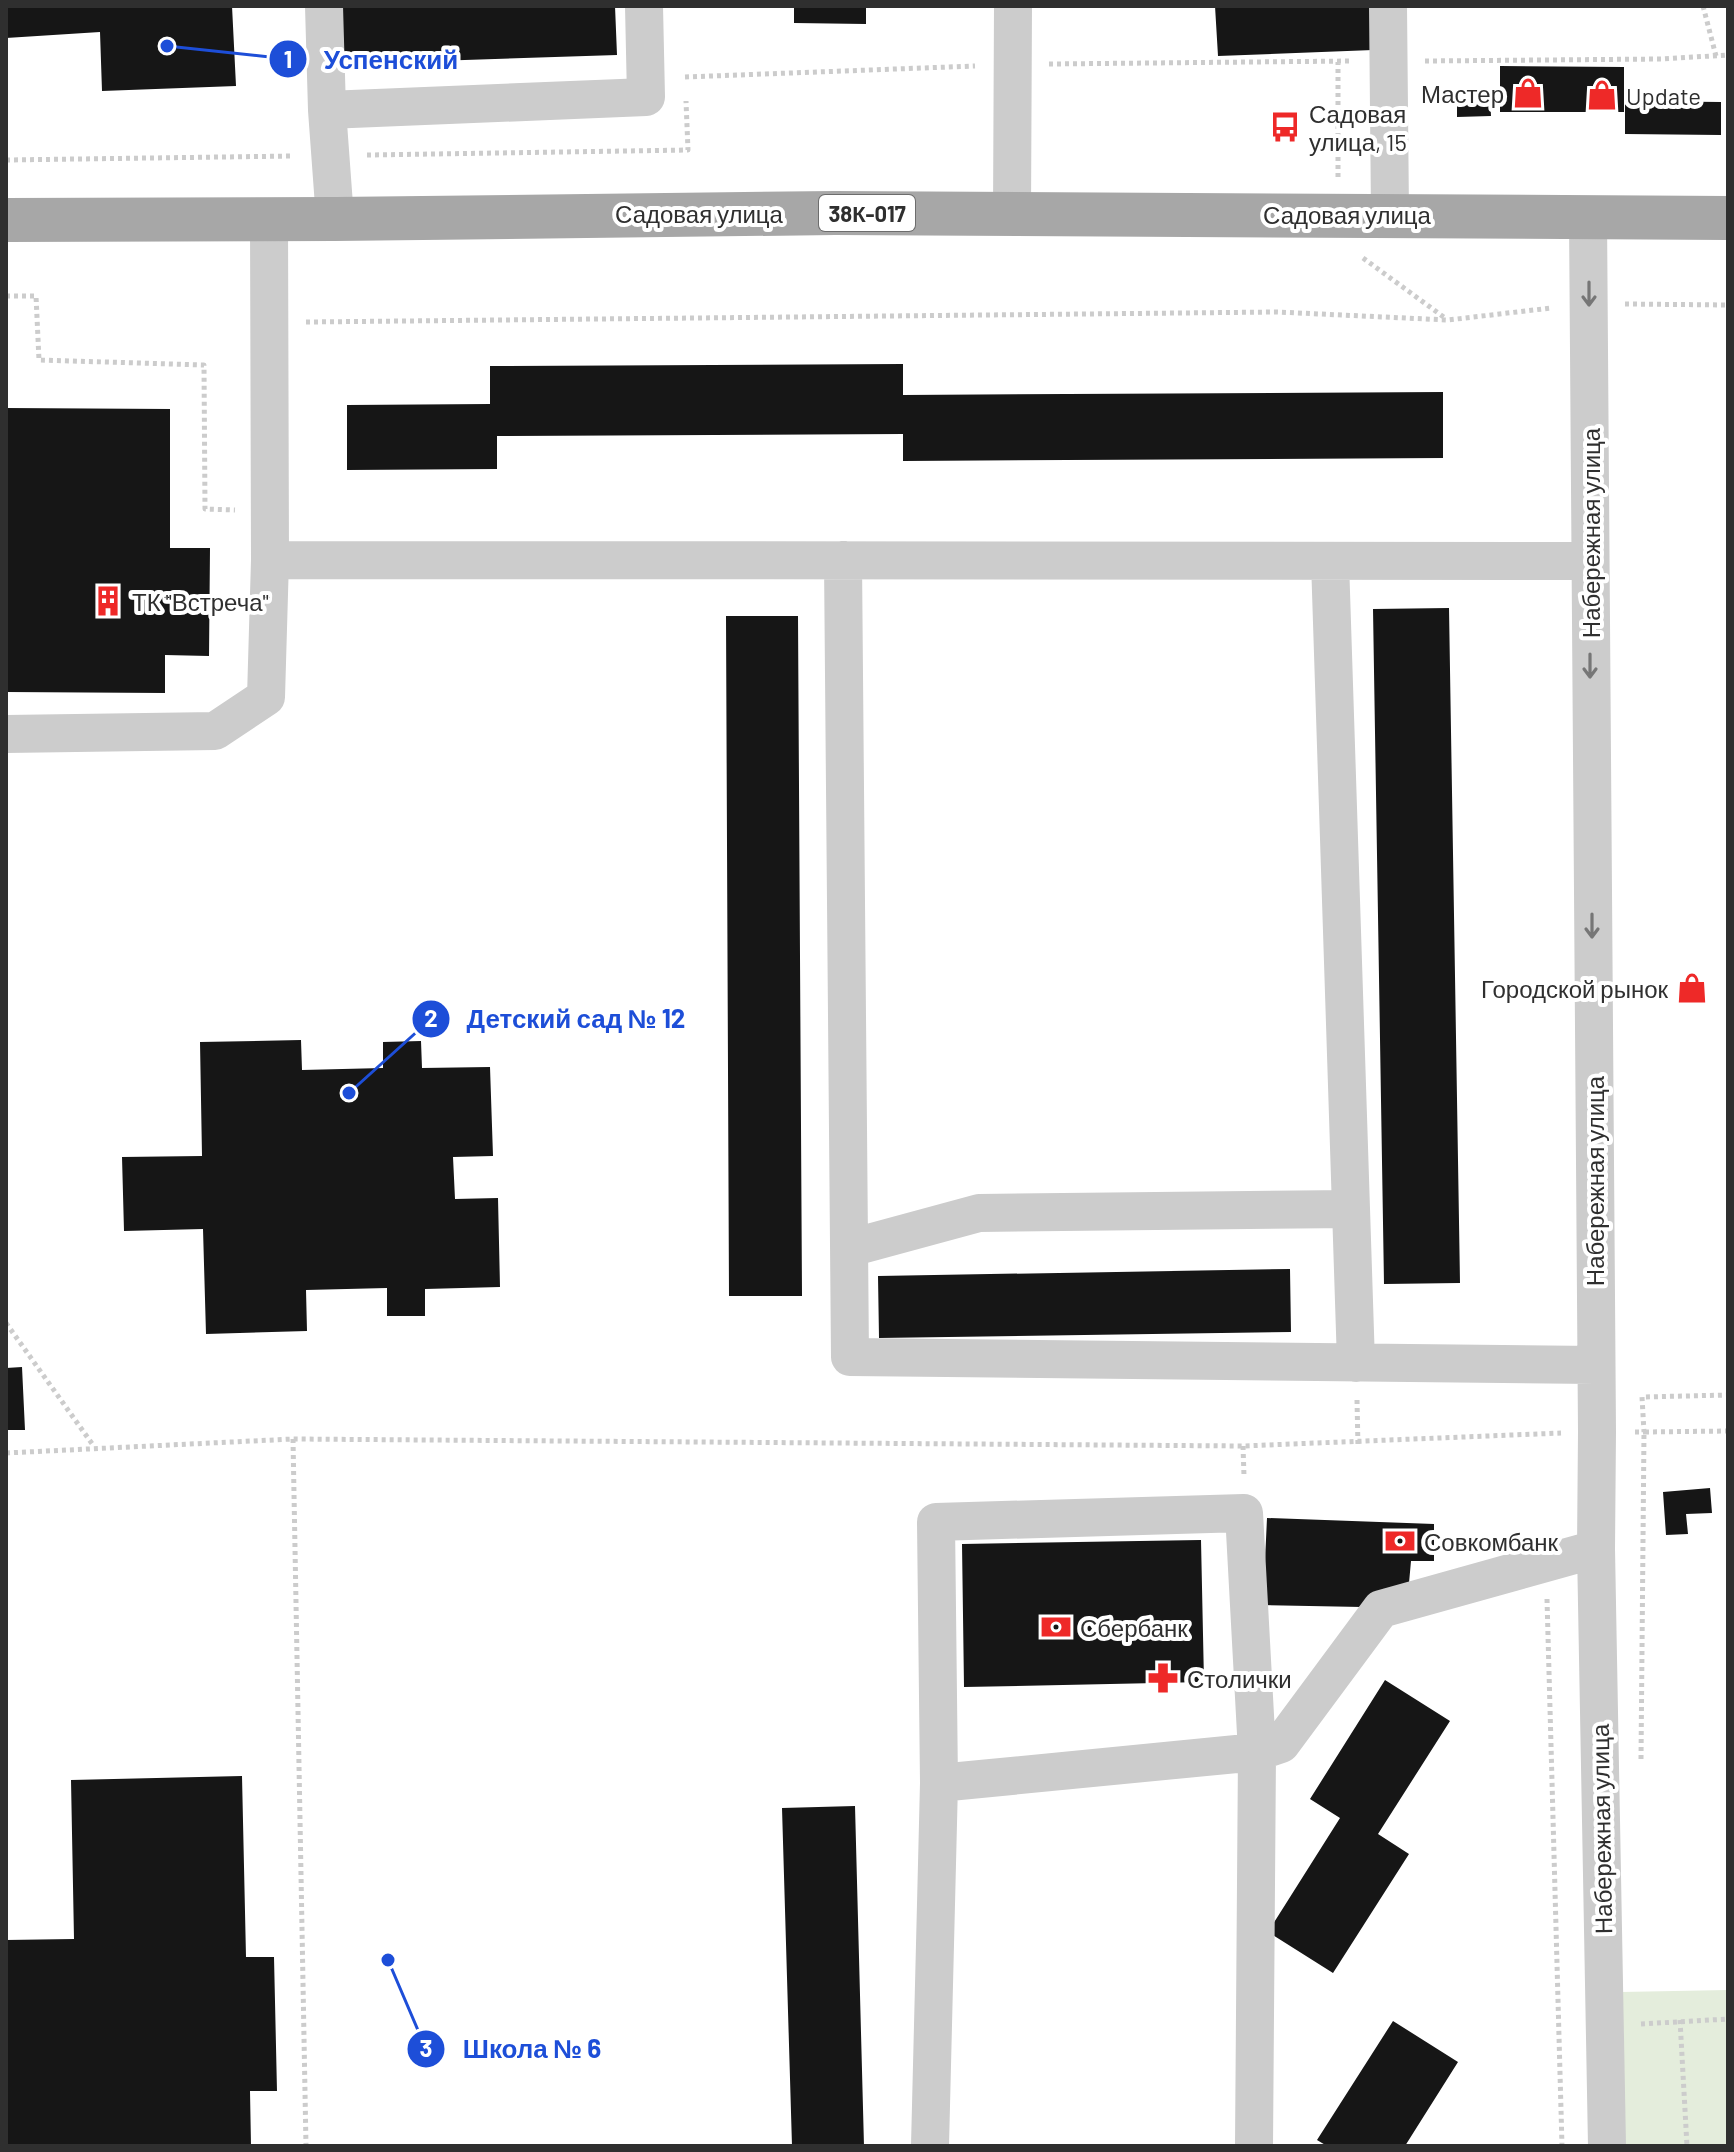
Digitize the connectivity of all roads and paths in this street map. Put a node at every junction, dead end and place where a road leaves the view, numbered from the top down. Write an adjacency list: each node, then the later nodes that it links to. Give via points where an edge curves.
1 (324, 6): 11 (street)
2 (644, 6): 11 (street, via 646,97)
3 (1013, 6): 9 (street)
4 (1388, 6): 8 (street)
5 (1703, 6): 7 (path)
6 (1728, 55): 7 (path)
7 (1716, 56): 8 (path)
8 (1388, 61): 9 (path); 13 (street)
9 (1013, 64): 10 (path); 12 (street)
10 (685, 77)
11 (327, 110): 16 (street)
12 (1012, 213): 13 (main road, Садовая улица / 38К-017); 16 (main road, Садовая улица / 38К-017)
13 (1390, 214): 14 (main road, Садовая улица / 38К-017)
14 (1588, 216): 15 (main road, Садовая улица / 38К-017); 20 (street, Набережная улица, one-way to 20)
15 (1728, 218)
16 (335, 219): 18 (main road, Садовая улица / 38К-017)
17 (6, 220): 18 (main road, Садовая улица / 38К-017)
18 (269, 220): 22 (street)
19 (6, 296): 23 (path, via 36,296 39,360 204,365 205,509)
20 (1589, 303): 21 (path); 22 (path, via 1448,320 1277,312); 27 (street, Набережная улица)
21 (1728, 305)
22 (269, 322): 23 (street)
23 (270, 511): 24 (street)
24 (270, 560): 25 (street); 28 (street, via 266,697 215,731)
25 (843, 560): 26 (street); 30 (street)
26 (1330, 561): 27 (street); 29 (street)
27 (1590, 561): 33 (street, Набережная улица, one-way to 33)
28 (9, 743)
29 (1351, 1209): 30 (street, via 979,1213); 32 (street)
30 (850, 1248): 32 (street, via 850,1357)
31 (6, 1323): 39 (path)
32 (1356, 1363): 33 (street); 40 (path)
33 (1595, 1365): 36 (street, Набережная улица)
34 (1728, 1395): 37 (path, via 1642,1397)
35 (1728, 1431): 37 (path)
36 (1597, 1432): 37 (path); 38 (path, via 1243,1446); 42 (street, Набережная улица)
37 (1644, 1432): 45 (path)
38 (293, 1439): 41 (path); 52 (path)
39 (93, 1445)
40 (1358, 1447)
41 (6, 1453)
42 (1596, 1549): 43 (street); 56 (street, Набережная улица)
43 (1546, 1563): 44 (street, via 1381,1609 1281,1744); 55 (path)
44 (1257, 1752): 46 (street); 46 (street, via 1244,1513 936,1522); 54 (street)
45 (1641, 1760)
46 (939, 1783): 53 (street)
47 (1640, 2009): 50 (path)
48 (1728, 2019): 49 (path)
49 (1680, 2020): 50 (path); 57 (path)
50 (1640, 2024): 51 (path)
51 (1630, 2026)
52 (306, 2146)
53 (930, 2146)
54 (1254, 2146)
55 (1562, 2146)
56 (1607, 2146)
57 (1687, 2146)

